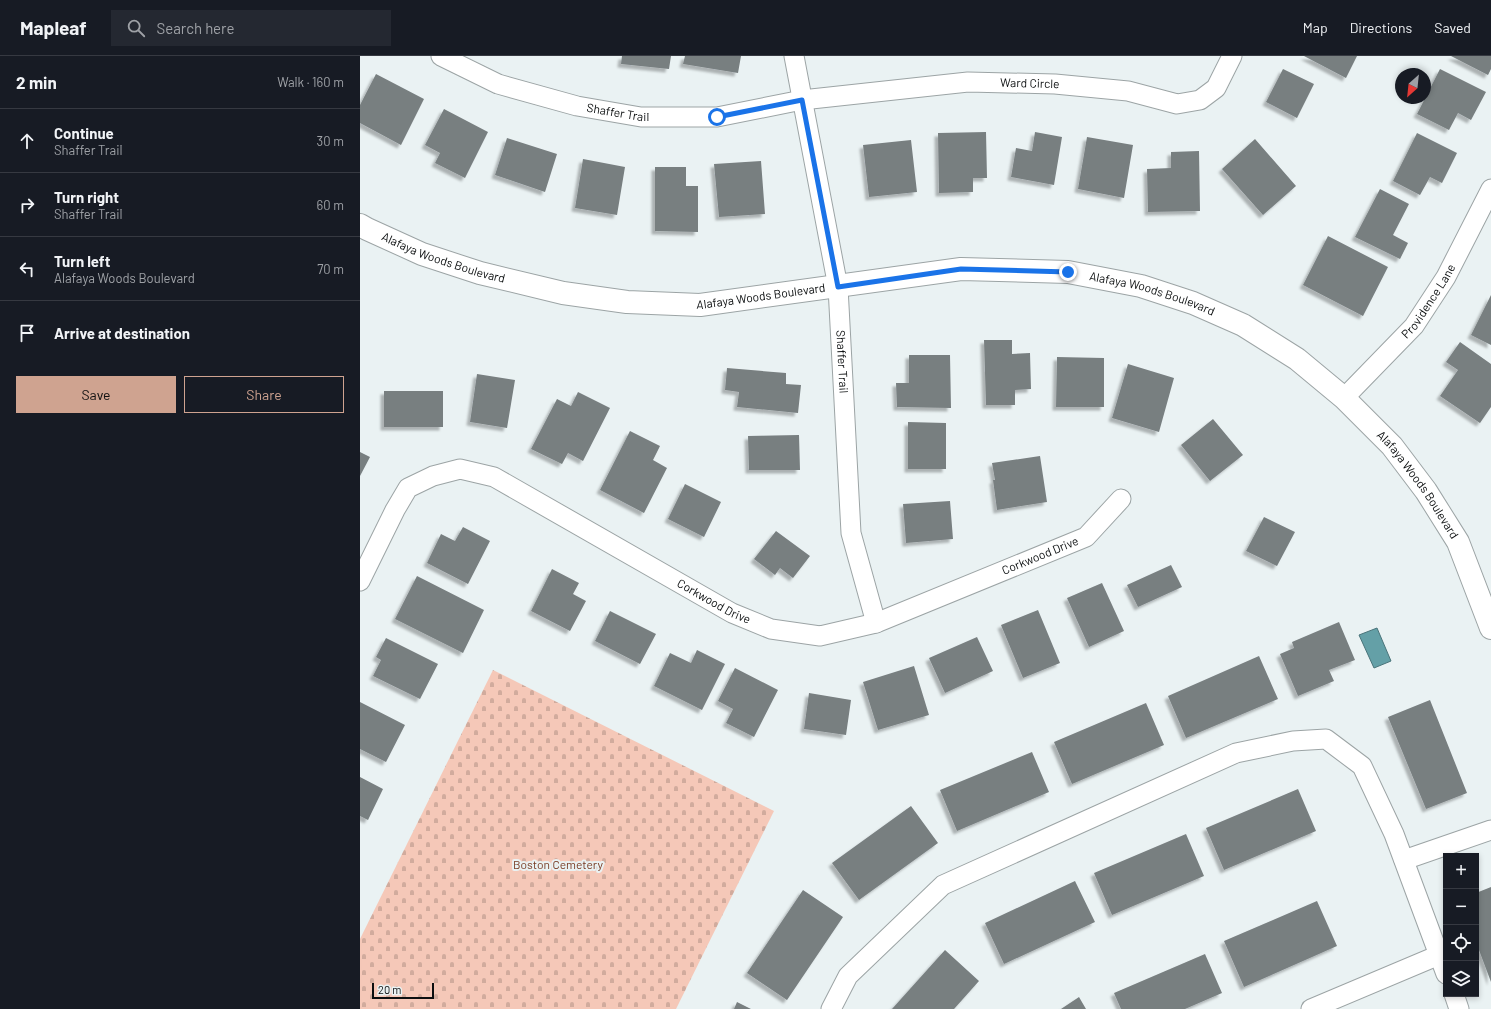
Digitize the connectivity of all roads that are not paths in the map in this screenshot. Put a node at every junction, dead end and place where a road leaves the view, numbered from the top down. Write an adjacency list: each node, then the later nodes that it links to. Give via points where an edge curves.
1 (441, 56): 4 (street, Shaffer Trail, via 498,84 577,106 641,117 717,117)
2 (794, 56): 4 (street, Shaffer Trail)
3 (1232, 56): 4 (street, Ward Circle, via 1216,88 1200,100 1177,104 1128,91 1055,84 968,82)
4 (802, 100): 7 (street, Shaffer Trail)
5 (1491, 189): 8 (street, Providence Lane, via 1446,277 1414,326)
6 (360, 225): 7 (street, Alafaya Woods Boulevard, via 422,254 480,273 563,293 620,301 700,305)
7 (838, 287): 8 (street, Alafaya Woods Boulevard, via 961,269 1068,272 1141,286 1193,303 1242,325 1297,359); 11 (street, Shaffer Trail, via 851,533)
8 (1344, 398): 12 (street, Alafaya Woods Boulevard, via 1392,446 1426,491 1458,542)
9 (1121, 499): 11 (street, Corkwood Drive, via 1086,537)
10 (360, 582): 11 (street, Corkwood Drive, via 408,488 433,476 460,469 494,477 732,613 771,629 820,636)
11 (876, 623)
12 (1491, 628)
13 (1491, 830): 14 (street)
14 (1404, 860): 15 (street); 18 (street, via 1362,766 1326,739 1292,741 1236,753 943,885 848,976)
15 (1439, 954): 16 (street); 19 (street)
16 (1443, 965)
17 (1455, 997): 20 (street)
18 (832, 1009)
19 (1311, 1009)
20 (1459, 1009)

